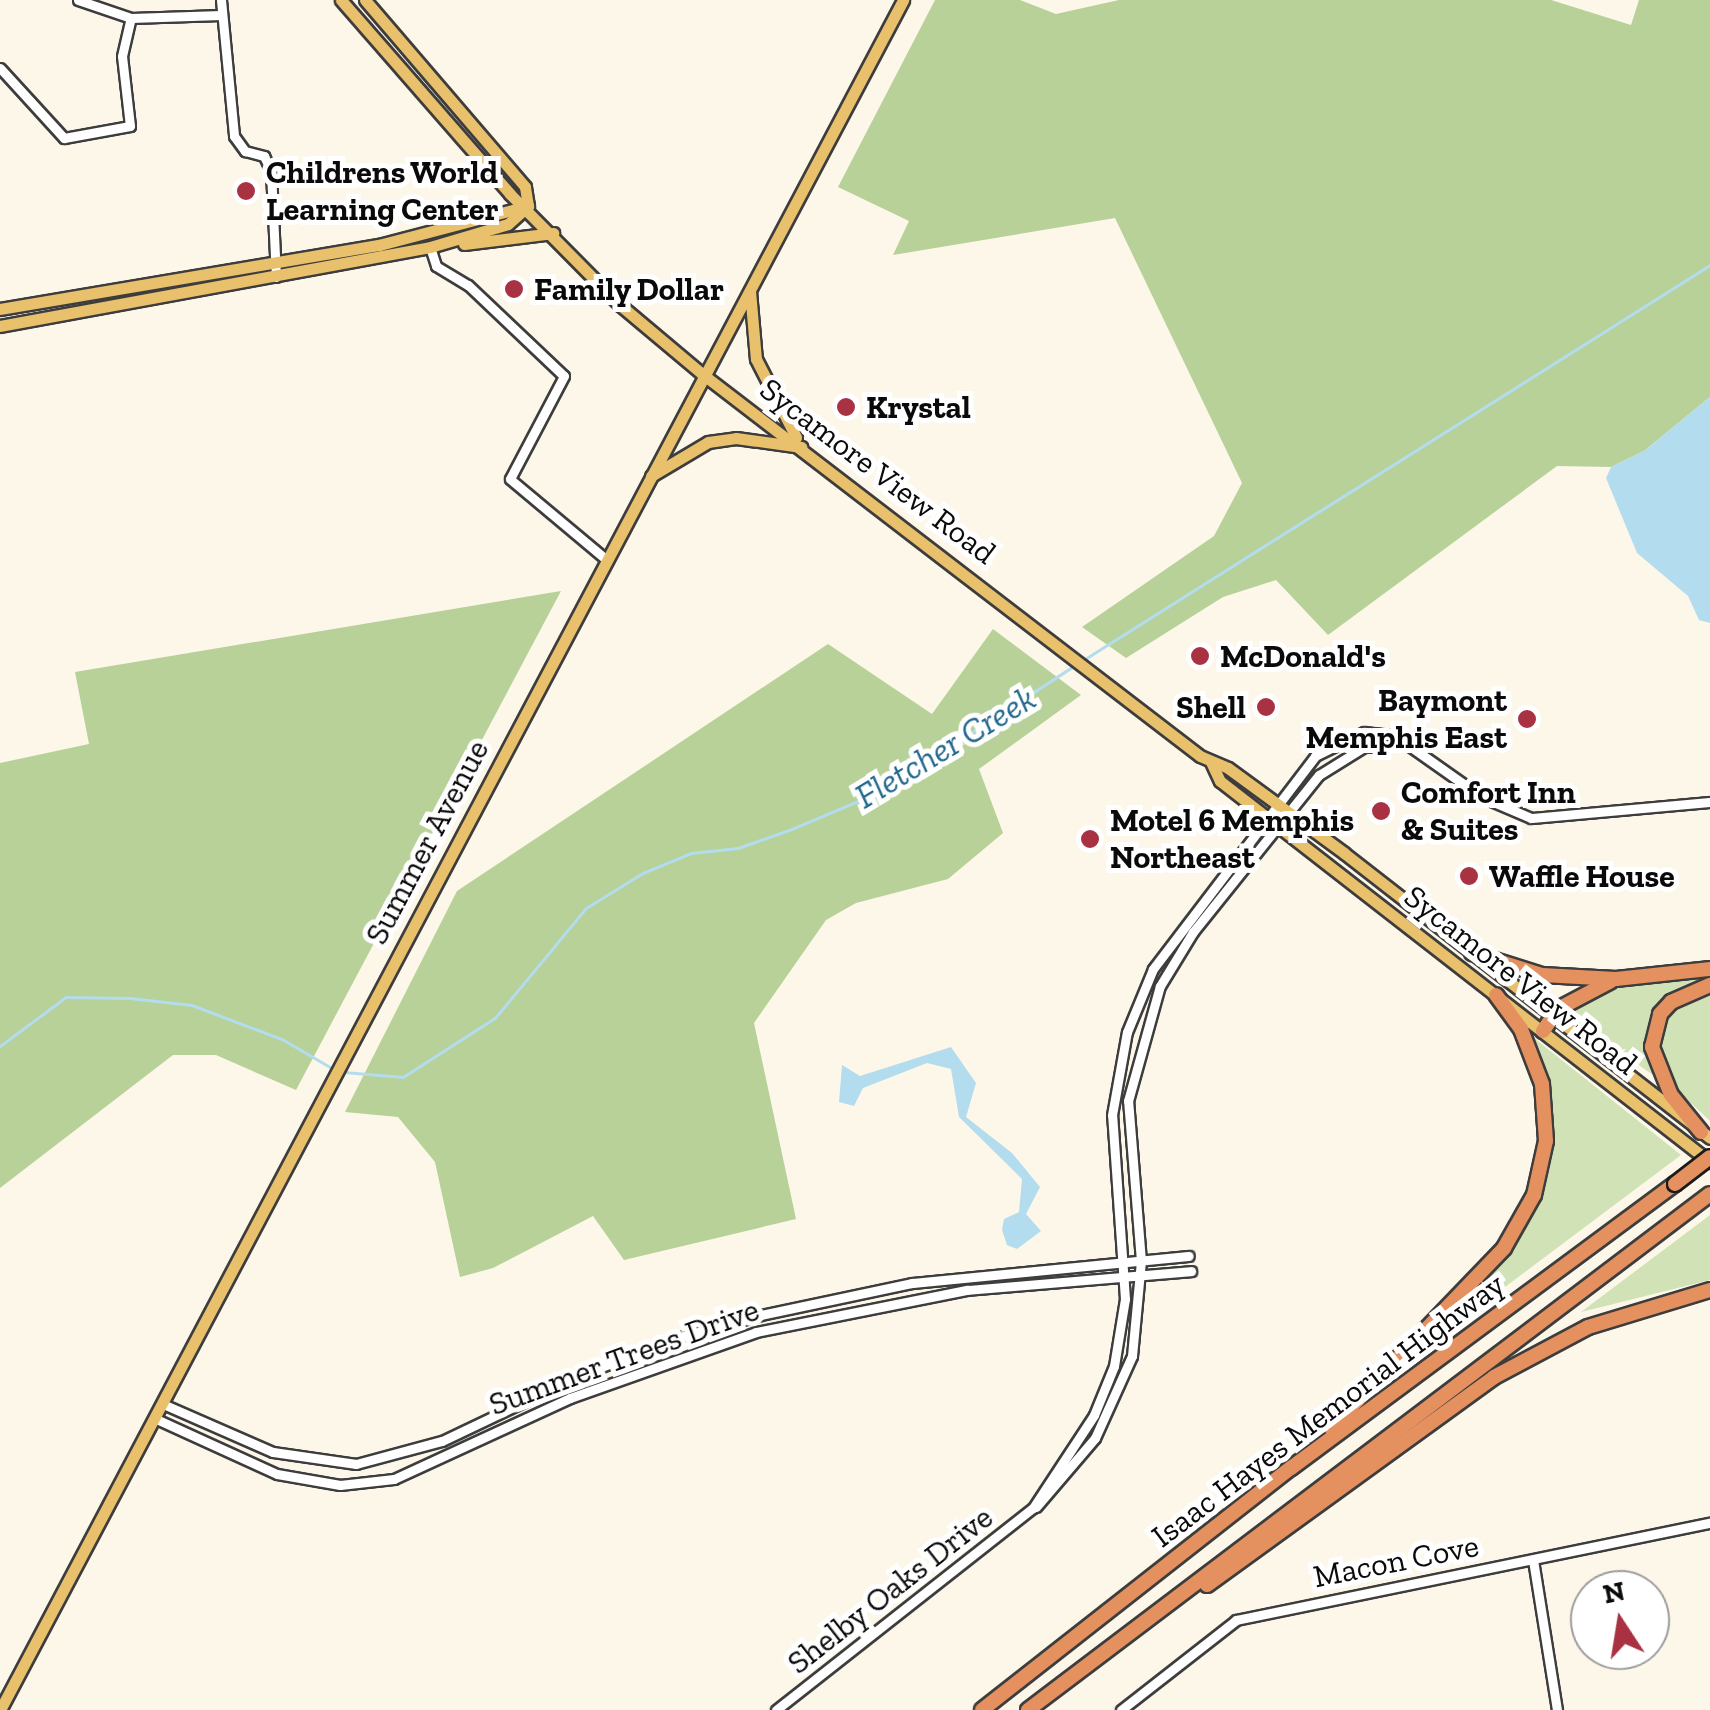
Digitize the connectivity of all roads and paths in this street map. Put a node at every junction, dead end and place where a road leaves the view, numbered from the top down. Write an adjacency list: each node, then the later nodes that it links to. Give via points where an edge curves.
1 (78, 0): 7 (street)
2 (221, 0): 6 (street)
3 (341, 0): 9 (main road, Sycamore View Road, via 510,194)
4 (365, 0): 9 (main road, Sycamore View Road, via 526,187)
5 (903, 0): 16 (main road, Summer Avenue)
6 (221, 15): 7 (street); 13 (street, via 234,136 244,151 264,156 271,171)
7 (131, 18): 8 (street, via 122,56 130,126 64,138)
8 (0, 68)
9 (528, 206): 10 (main road, Sycamore View Road); 11 (main road, via 508,224); 13 (main road, via 379,245)
10 (554, 233): 11 (main road); 20 (main road, Sycamore View Road, via 620,305)
11 (450, 242): 12 (main road)
12 (430, 247): 14 (main road); 23 (street, via 436,266 468,285 564,376 510,479)
13 (272, 260): 14 (street); 15 (main road)
14 (276, 277): 17 (main road)
15 (112, 289): 17 (main road); 18 (main road)
16 (750, 290): 20 (main road, Summer Avenue); 21 (main road, via 756,358 769,394)
17 (115, 306): 19 (main road)
18 (0, 309)
19 (0, 326)
20 (701, 374): 21 (main road, Sycamore View Road); 22 (main road, Summer Avenue)
21 (805, 448): 22 (main road, via 736,438 708,442); 25 (main road, Sycamore View Road)
22 (651, 476): 23 (main road, Summer Avenue)
23 (607, 560): 48 (main road, Summer Avenue)
24 (1411, 745): 26 (street, Shelby Oaks Drive, via 1482,798 1531,818); 27 (street, Shelby Oaks Drive, via 1394,734 1364,732 1340,740 1315,756); 28 (street, Shelby Oaks Drive, via 1344,754)
25 (1211, 762): 27 (main road, Sycamore View Road); 29 (main road, Sycamore View Road, via 1220,781)
26 (1710, 802)
27 (1275, 804): 28 (main road, Sycamore View Road); 29 (street, Shelby Oaks Drive)
28 (1288, 812): 30 (street, Shelby Oaks Drive); 31 (main road, Sycamore View Road)
29 (1265, 817): 30 (main road, Sycamore View Road); 43 (street, Shelby Oaks Drive, via 1153,968 1127,1032 1112,1115)
30 (1277, 826): 35 (main road, Sycamore View Road); 42 (street, Shelby Oaks Drive, via 1193,932 1160,986 1143,1032 1128,1101)
31 (1472, 953): 33 (highway, via 1542,975); 36 (main road, Sycamore View Road)
32 (1710, 968): 33 (highway)
33 (1616, 979): 36 (highway)
34 (1710, 984): 38 (highway, via 1670,1002 1652,1047 1671,1096)
35 (1496, 995): 37 (main road, Sycamore View Road); 52 (highway, via 1521,1030 1542,1084 1546,1140 1534,1195 1504,1248)
36 (1551, 1014): 37 (highway); 38 (main road, Sycamore View Road)
37 (1543, 1031): 39 (main road, Sycamore View Road)
38 (1706, 1135)
39 (1710, 1159): 52 (highway, Isaac Hayes Memorial Highway, bridge)
40 (1707, 1196): 56 (highway, Isaac Hayes Memorial Highway)
41 (1190, 1256): 42 (street, Summer Trees Drive)
42 (1142, 1261): 43 (street, Summer Trees Drive); 45 (street, Shelby Oaks Drive)
43 (1125, 1262): 46 (street, Shelby Oaks Drive); 49 (street, Summer Trees Drive, via 912,1282 761,1315 672,1339)
44 (1191, 1271): 45 (street, Summer Trees Drive)
45 (1141, 1276): 46 (street, Summer Trees Drive); 53 (street, Shelby Oaks Drive, via 1132,1356 1120,1392 1072,1470)
46 (1125, 1278): 51 (street, Summer Trees Drive, via 967,1290 756,1332); 53 (street, Shelby Oaks Drive, via 1114,1366 1094,1415)
47 (1710, 1290): 56 (highway, via 1588,1327 1494,1377 1222,1576)
48 (163, 1404): 49 (street, Summer Trees Drive, via 273,1452 322,1464 394,1458); 50 (main road, Summer Avenue)
49 (494, 1414): 51 (street)
50 (154, 1418): 51 (street, Summer Trees Drive, via 277,1474 340,1486 394,1478); 57 (main road, Summer Avenue)
51 (501, 1428)
52 (1291, 1468): 59 (highway, Isaac Hayes Memorial Highway)
53 (1034, 1508): 58 (street, Shelby Oaks Drive)
54 (1710, 1523): 55 (street, Macon Cove)
55 (1533, 1560): 61 (street, Macon Cove, via 1236,1620); 62 (street)
56 (1142, 1624): 60 (highway, Isaac Hayes Memorial Highway)
57 (0, 1710)
58 (776, 1710)
59 (982, 1710)
60 (1028, 1710)
61 (1121, 1710)
62 (1556, 1710)

